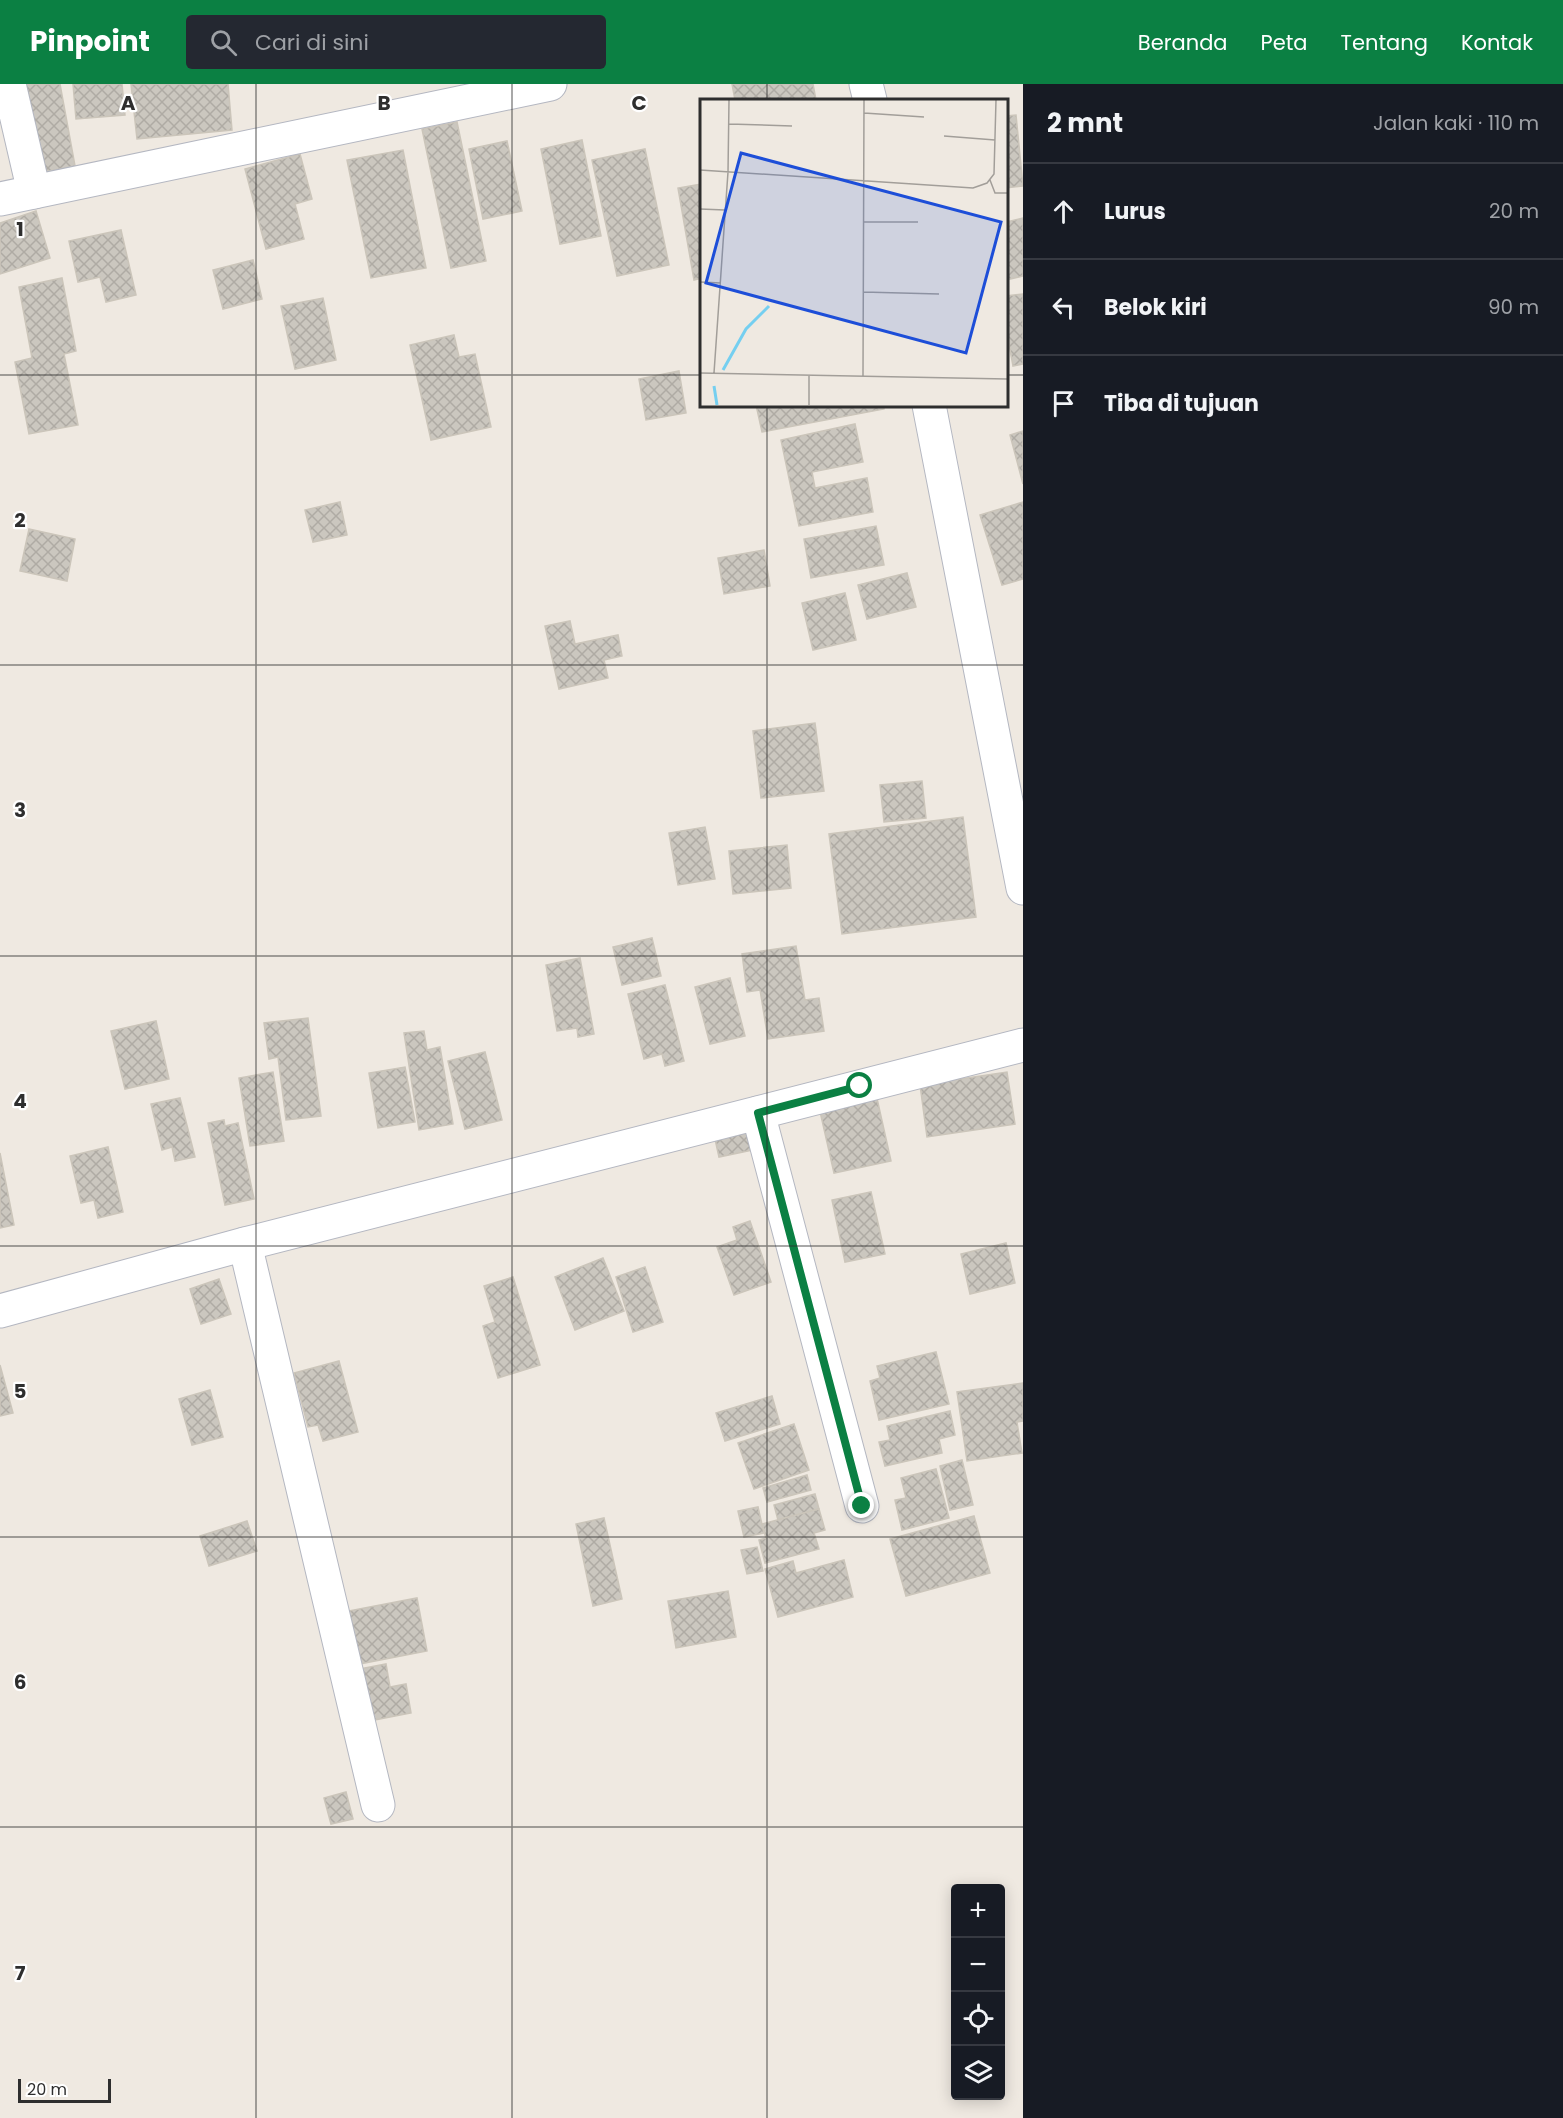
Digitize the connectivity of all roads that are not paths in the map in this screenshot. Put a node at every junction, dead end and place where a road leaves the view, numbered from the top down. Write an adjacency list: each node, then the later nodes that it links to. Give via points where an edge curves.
1 (9, 84): 5 (street)
2 (550, 84): 5 (street)
3 (866, 84): 4 (street)
4 (870, 99)
5 (34, 192): 6 (street)
6 (0, 199)
7 (929, 406): 8 (street)
8 (1023, 888)
9 (1023, 1045): 10 (street)
10 (758, 1113): 11 (street); 13 (street)
11 (245, 1244): 12 (street); 14 (street)
12 (0, 1311)
13 (862, 1506)
14 (378, 1804)

